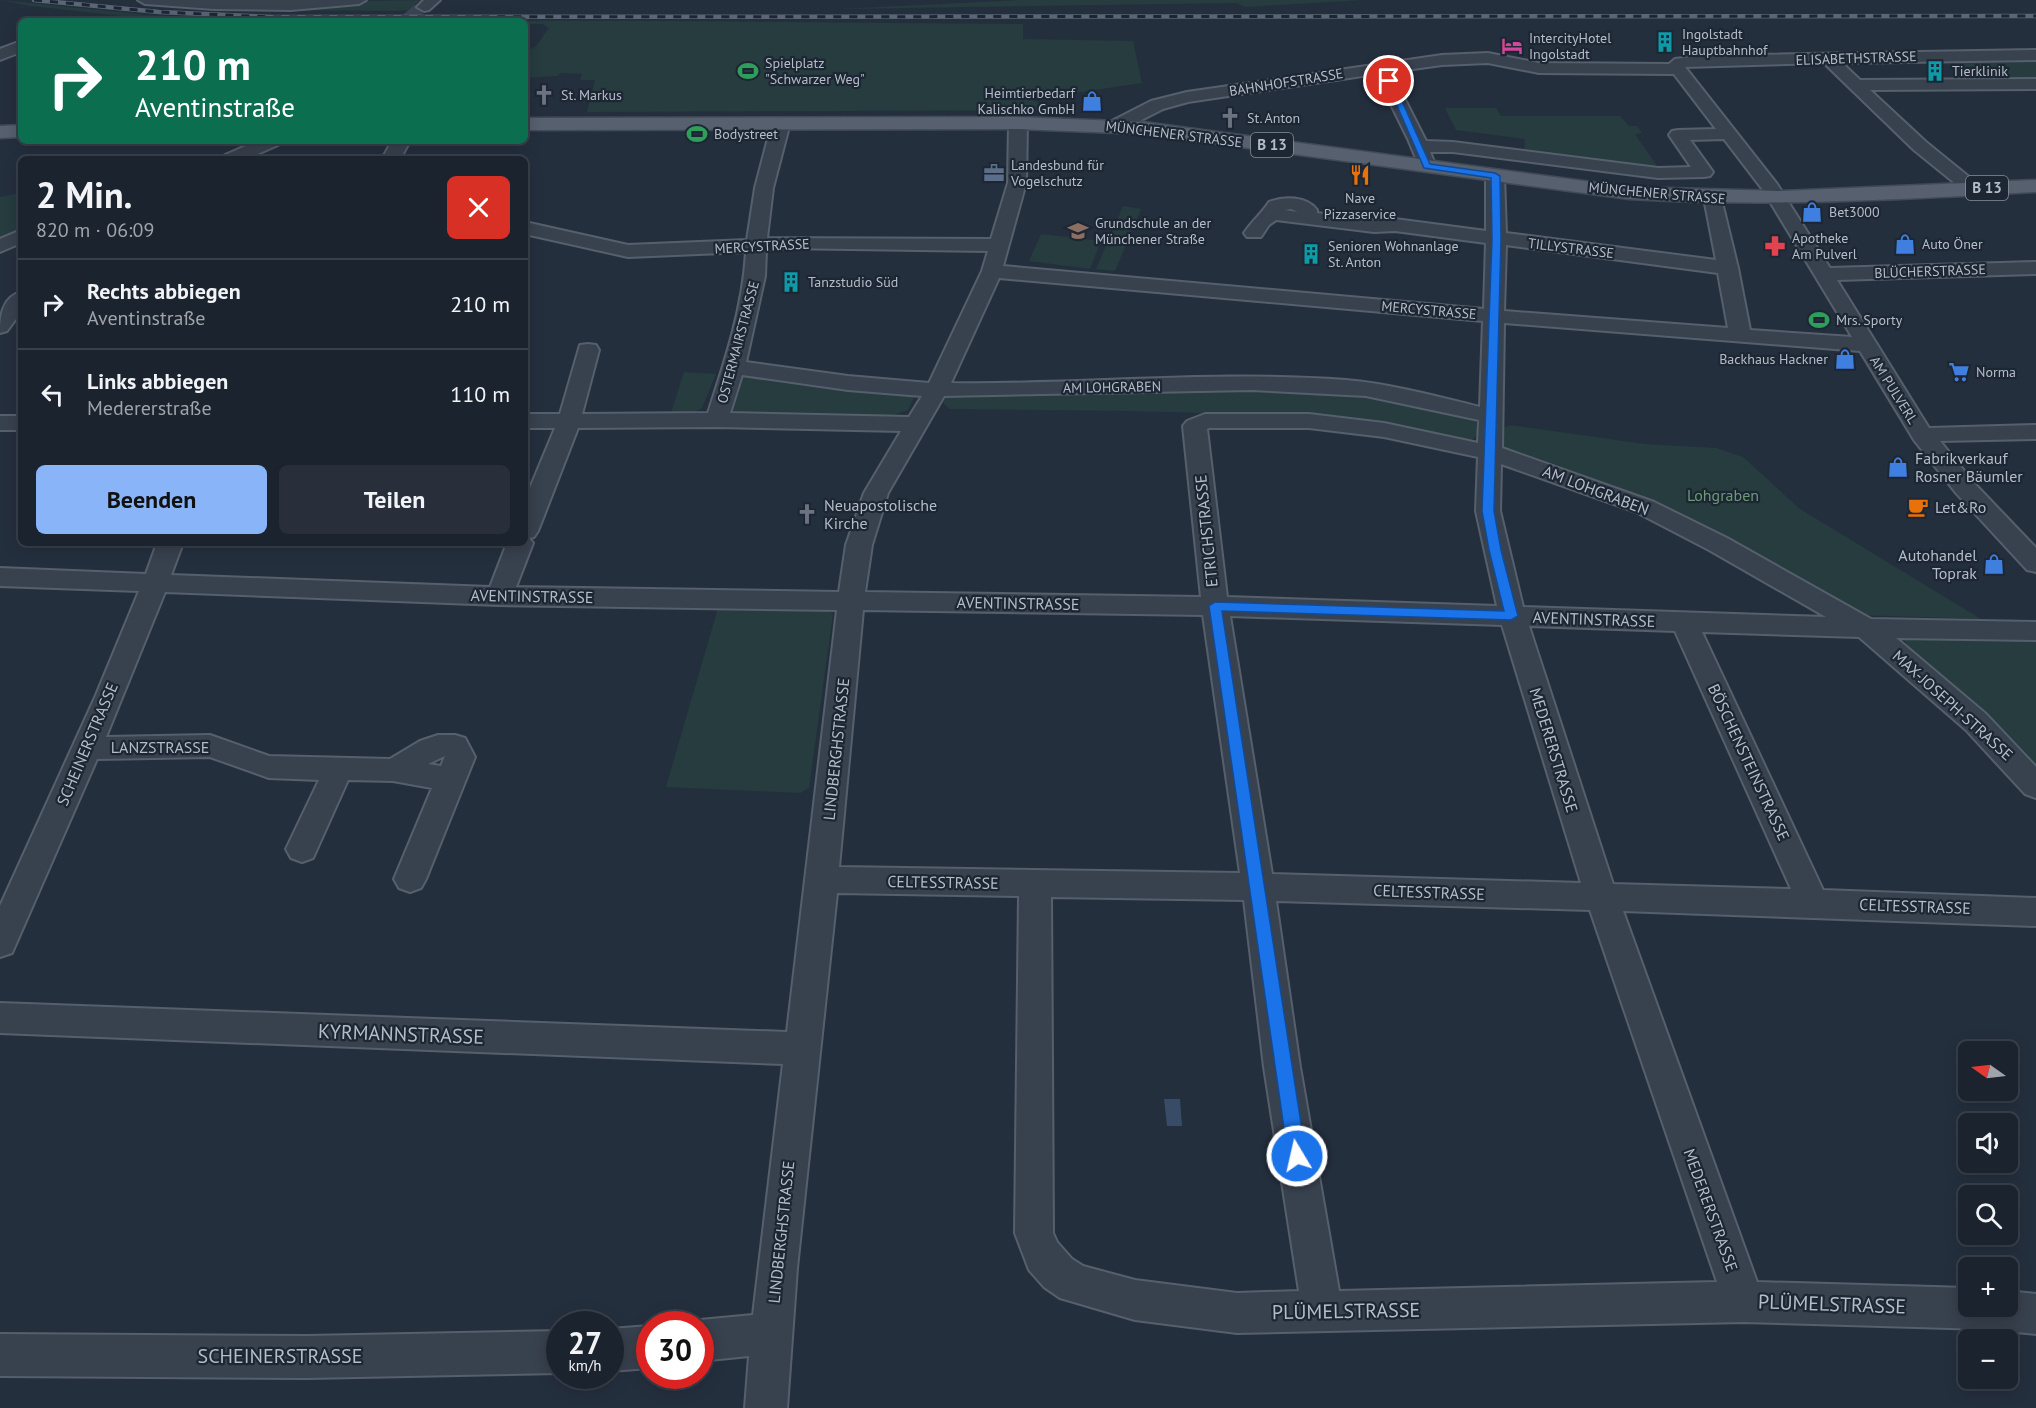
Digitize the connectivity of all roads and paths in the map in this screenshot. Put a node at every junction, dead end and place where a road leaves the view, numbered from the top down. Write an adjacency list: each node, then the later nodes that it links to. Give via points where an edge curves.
1 (145, 0): 2 (street, via 270,6)
2 (358, 1)
3 (0, 40): 4 (street)
4 (18, 45)
5 (18, 47): 6 (street)
6 (0, 55)
7 (2036, 55): 8 (street, ELISABETHSTRASSE)
8 (1826, 57): 9 (street, ELISABETHSTRASSE, via 1698,61); 12 (street)
9 (1677, 66): 10 (street, BAHNHOFSTRASSE, via 1539,68 1484,58); 19 (street)
10 (1382, 68): 16 (street, BAHNHOFSTRASSE, via 1170,102); 21 (street)
11 (2036, 84): 12 (street)
12 (1856, 85): 26 (street, via 1920,146)
13 (781, 123): 14 (main road, MÜNCHENER STRASSE / B 13); 15 (main road, MÜNCHENER STRASSE / B 13); 33 (street, OSTERMAIRSTRASSE, via 764,188)
14 (1018, 123): 16 (main road, MÜNCHENER STRASSE / B 13); 34 (street, LINDBERGHSTRASSE, via 1017,183)
15 (528, 124)
16 (1116, 126): 23 (main road, MÜNCHENER STRASSE / B 13)
17 (18, 131): 18 (main road)
18 (0, 132)
19 (1730, 134): 21 (street, MÜNCHENER STRASSE, via 1677,135 1704,172 1556,166 1453,147); 28 (street)
20 (265, 144): 22 (street)
21 (1419, 146): 23 (street)
22 (238, 156)
23 (1427, 166): 24 (main road, MÜNCHENER STRASSE / B 13)
24 (1495, 176): 27 (main road, MÜNCHENER STRASSE / B 13, via 1629,193); 32 (street, MEDERERSTRASSE)
25 (2036, 186): 26 (main road, MÜNCHENER STRASSE / B 13)
26 (1973, 189): 28 (main road, MÜNCHENER STRASSE / B 13)
27 (1713, 198): 28 (main road, MÜNCHENER STRASSE / B 13); 36 (street)
28 (1776, 198): 39 (street, AM PULVERL)
29 (528, 229): 33 (street, MERCYSTRASSE, via 628,251)
30 (1254, 233): 32 (street, TILLYSTRASSE, via 1281,203 1301,205 1308,210 1306,217)
31 (18, 237): 35 (street)
32 (1496, 239): 36 (street, TILLYSTRASSE); 41 (street, MEDERERSTRASSE)
33 (757, 245): 34 (street, MERCYSTRASSE); 46 (street, OSTERMAIRSTRASSE, via 755,276)
34 (1001, 245): 38 (street, LINDBERGHSTRASSE)
35 (0, 246)
36 (1728, 268): 43 (street)
37 (2036, 268): 39 (street, BLÜCHERSTRASSE)
38 (992, 271): 41 (street, MERCYSTRASSE); 47 (street, LINDBERGHSTRASSE)
39 (1823, 274): 44 (street, AM PULVERL)
40 (18, 302): 42 (street)
41 (1494, 316): 43 (street, MERCYSTRASSE); 48 (street, MEDERERSTRASSE)
42 (0, 327)
43 (1740, 334): 44 (street, MERCYSTRASSE)
44 (1866, 345): 57 (street, AM PULVERL)
45 (588, 350): 51 (street)
46 (734, 367): 47 (street, AM LOHGRABEN, via 811,380); 49 (street, OSTERMAIRSTRASSE)
47 (937, 389): 48 (street, AM LOHGRABEN, via 1292,384 1350,388); 54 (street, LINDBERGHSTRASSE)
48 (1490, 416): 58 (street, MEDERERSTRASSE)
49 (717, 420): 51 (street); 54 (street)
50 (528, 421): 51 (street)
51 (569, 421): 59 (street)
52 (0, 423): 53 (street)
53 (18, 423)
54 (917, 424): 66 (street, LINDBERGHSTRASSE, via 871,504 859,545)
55 (1195, 426): 58 (street, AM LOHGRABEN, via 1205,421 1346,424); 67 (street, ETRICHSTRASSE)
56 (2036, 432): 57 (street)
57 (1922, 435): 62 (street, AM PULVERL)
58 (1489, 452): 68 (street, MEDERERSTRASSE, via 1488,511); 70 (street, AM LOHGRABEN, via 1645,507)
59 (528, 524)
60 (169, 546): 64 (street, SCHEINERSTRASSE)
61 (519, 546): 65 (street)
62 (2036, 564)
63 (0, 577): 64 (street, AVENTINSTRASSE)
64 (156, 583): 65 (street, AVENTINSTRASSE); 72 (street, SCHEINERSTRASSE)
65 (499, 596): 66 (street, AVENTINSTRASSE)
66 (851, 600): 67 (street, AVENTINSTRASSE); 77 (street, LINDBERGHSTRASSE)
67 (1215, 606): 68 (street, AVENTINSTRASSE); 79 (street, ETRICHSTRASSE)
68 (1511, 616): 69 (street, AVENTINSTRASSE); 80 (street, MEDERERSTRASSE)
69 (1684, 622): 70 (street, AVENTINSTRASSE); 81 (street, BÖSCHENSTEINSTRASSE)
70 (1866, 628): 71 (street, AVENTINSTRASSE); 74 (street, MAX-JOSEPH-STRASSE, via 1976,722)
71 (2036, 631)
72 (86, 748): 73 (street, LANZSTRASSE, via 210,746 269,767); 83 (street, SCHEINERSTRASSE)
73 (338, 770): 75 (street); 76 (street, LANZSTRASSE, via 393,770 451,779)
74 (2036, 786)
75 (302, 849)
76 (410, 879)
77 (822, 880): 78 (street, CELTESSTRASSE); 85 (street, LINDBERGHSTRASSE)
78 (1035, 884): 79 (street, CELTESSTRASSE); 87 (street, PLÜMELSTRASSE, via 1034,1233 1042,1256 1058,1274 1074,1284 1135,1300 1237,1313)
79 (1258, 887): 80 (street, CELTESSTRASSE); 87 (street, ETRICHSTRASSE, via 1282,1067)
80 (1599, 896): 81 (street, CELTESSTRASSE); 86 (street, MEDERERSTRASSE)
81 (1813, 903): 82 (street, CELTESSTRASSE)
82 (2036, 912)
83 (0, 943)
84 (0, 1018): 85 (street, KYRMANNSTRASSE)
85 (801, 1049): 89 (street, LINDBERGHSTRASSE)
86 (1744, 1302): 87 (street, PLÜMELSTRASSE); 88 (street, PLÜMELSTRASSE)
87 (1322, 1311)
88 (2036, 1314)
89 (771, 1334): 90 (street); 93 (street, LINDBERGHSTRASSE)
90 (714, 1340)
91 (546, 1352): 92 (street, SCHEINERSTRASSE, via 307,1357)
92 (0, 1355)
93 (766, 1408)

